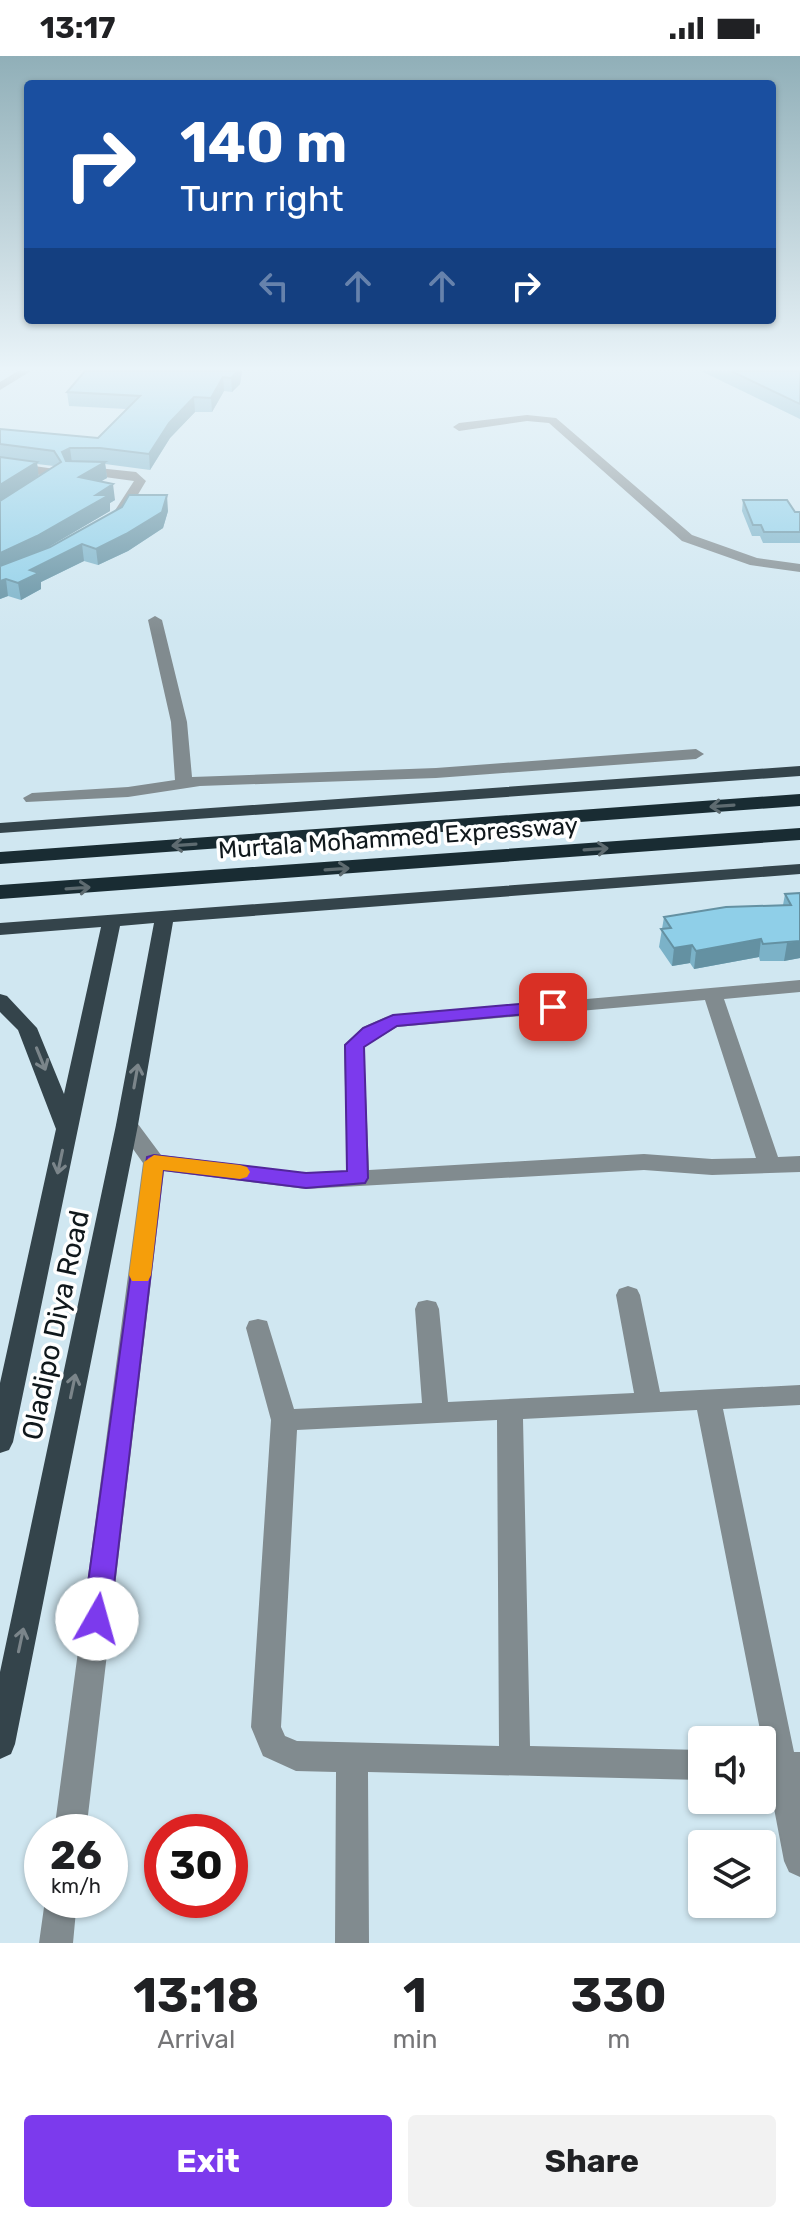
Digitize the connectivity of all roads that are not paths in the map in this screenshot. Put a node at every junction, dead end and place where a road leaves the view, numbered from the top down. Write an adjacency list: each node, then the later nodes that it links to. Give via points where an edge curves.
1 (597, 459): 6 (street, via 687,538 755,562)
2 (0, 465): 4 (street, via 43,470 54,477)
3 (72, 470): 5 (street, via 125,473 140,481 117,517)
4 (0, 512)
5 (106, 524)
6 (800, 568)
7 (155, 620): 10 (street, via 185,756)
8 (696, 754): 10 (street, via 451,772)
9 (800, 771): 14 (main road)
10 (183, 783): 11 (street)
11 (128, 792): 12 (street); 14 (street)
12 (32, 798)
13 (800, 800): 17 (highway, Murtala Mohammed Expressway, one-way to 17)
14 (130, 820): 15 (main road)
15 (0, 828)
16 (800, 834): 19 (highway, Murtala Mohammed Expressway, one-way to 16)
17 (0, 858)
18 (800, 869): 20 (main road)
19 (0, 892)
20 (164, 918): 21 (main road); 26 (main road, Oladipo Diya Road, one-way to 20)
21 (112, 921): 22 (main road); 27 (main road, Oladipo Diya Road)
22 (0, 929)
23 (800, 986): 24 (street)
24 (712, 992): 30 (street); 31 (street, via 393,1021 370,1032 354,1045)
25 (0, 1000): 27 (main road, one-way to 27, via 27,1028)
26 (127, 1125): 28 (street); 42 (main road, Oladipo Diya Road, one-way to 26)
27 (67, 1129): 41 (main road, Oladipo Diya Road, one-way to 41)
28 (154, 1162): 31 (street, via 306,1181); 47 (street)
29 (800, 1164): 30 (street)
30 (770, 1165): 31 (street, via 644,1162)
31 (358, 1178)
32 (628, 1295): 37 (street)
33 (427, 1309): 39 (street)
34 (258, 1328): 40 (street)
35 (800, 1395): 36 (street)
36 (708, 1400): 37 (street); 46 (street)
37 (649, 1402): 38 (street)
38 (510, 1409): 39 (street); 44 (street)
39 (436, 1412): 40 (street)
40 (284, 1420): 43 (street, via 266,1727 274,1746 296,1756)
41 (0, 1442)
42 (0, 1744)
43 (352, 1757): 44 (street); 51 (street)
44 (515, 1761): 45 (street)
45 (688, 1765)
46 (781, 1767): 48 (street)
47 (72, 1814)
48 (800, 1861)
49 (59, 1918): 50 (street)
50 (56, 1943)
51 (352, 1943)

